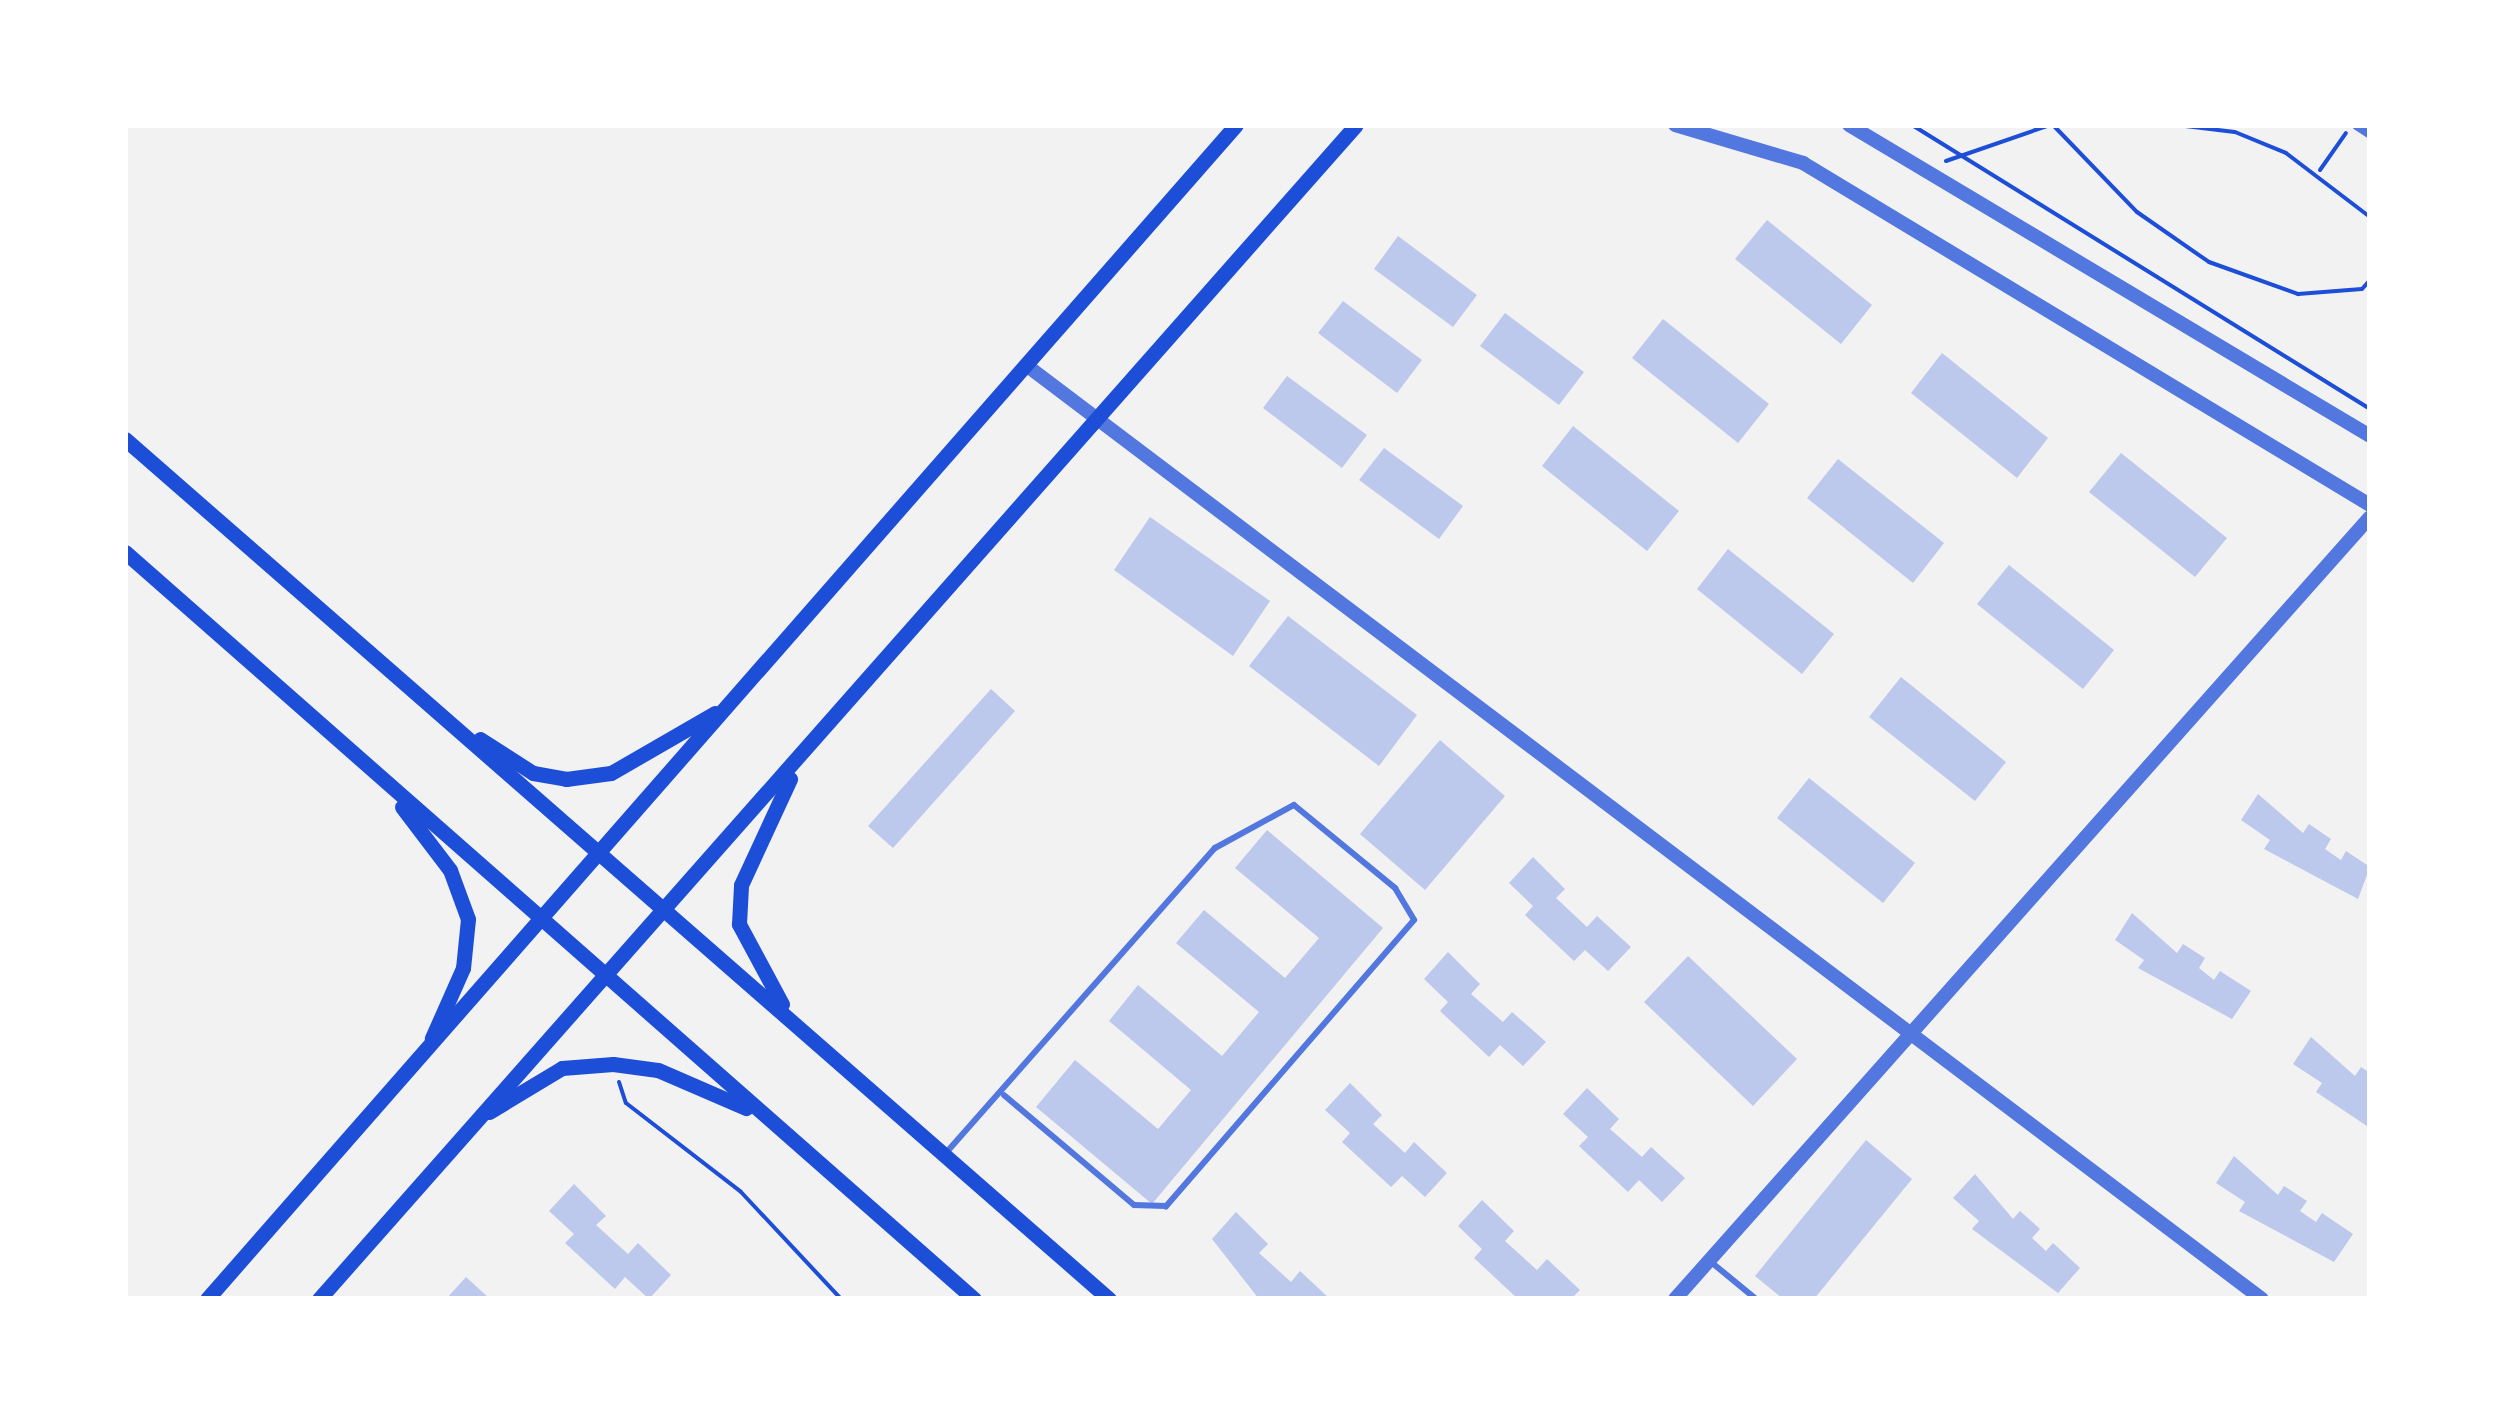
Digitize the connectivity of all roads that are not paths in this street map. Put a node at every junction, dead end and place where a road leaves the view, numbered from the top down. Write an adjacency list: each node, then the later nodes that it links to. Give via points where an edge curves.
1 (1236, 125): 7 (main road)
2 (1356, 125): 8 (main road)
3 (1675, 125): 11 (street, via 1803,163)
4 (1849, 125): 9 (street)
5 (2354, 125): 6 (street)
6 (2370, 134)
7 (1026, 366): 8 (street); 14 (main road)
8 (1096, 421): 16 (main road); 22 (street)
9 (2370, 436)
10 (125, 438): 15 (main road)
11 (2370, 505)
12 (2370, 517): 22 (street)
13 (125, 552): 17 (main road)
14 (731, 702): 15 (main road, via 654,754 611,773 566,778 533,773); 18 (main road)
15 (433, 708): 18 (main road)
16 (798, 761): 19 (main road); 23 (main road, via 740,885 739,924)
17 (377, 775): 20 (main road); 24 (main road, via 450,870 468,919 463,968)
18 (599, 853): 19 (main road); 20 (main road)
19 (667, 910): 21 (main road); 23 (main road)
20 (541, 922): 21 (main road); 24 (main road)
21 (603, 978): 26 (main road); 27 (main road)
22 (1916, 1032): 29 (street); 36 (street)
23 (807, 1034): 28 (main road)
24 (424, 1055): 30 (main road)
25 (1004, 1095): 25 (lane, via 1215,848 1294,804 1395,888 1414,920 1166,1206 1134,1205); 28 (lane)
26 (762, 1115): 27 (main road, via 658,1070 613,1064 562,1068); 32 (main road)
27 (477, 1119): 31 (main road)
28 (944, 1154): 33 (main road)
29 (1710, 1261): 34 (street); 35 (lane)
30 (207, 1299)
31 (319, 1299)
32 (974, 1299)
33 (1109, 1299)
34 (1675, 1299)
35 (1756, 1299)
36 (2262, 1299)

